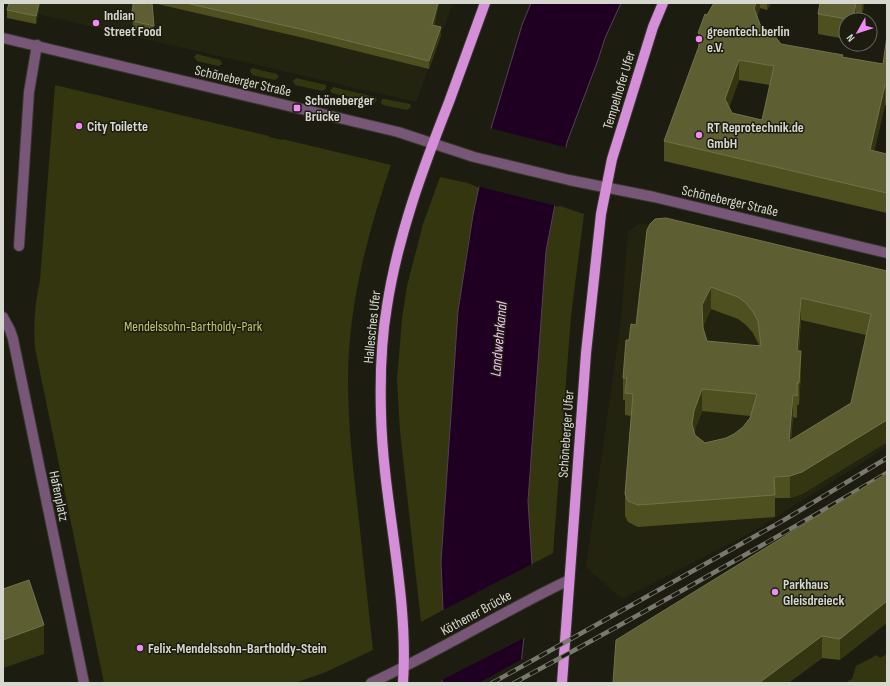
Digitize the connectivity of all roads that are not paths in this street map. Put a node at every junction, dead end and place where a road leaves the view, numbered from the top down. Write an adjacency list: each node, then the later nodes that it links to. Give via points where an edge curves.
1 (485, 3): 5 (main road, Hallesches Ufer)
2 (663, 3): 6 (main road, Tempelhofer Ufer, via 653,26 612,159)
3 (3, 38): 4 (street, Schöneberger Straße)
4 (37, 46): 5 (street, Schöneberger Straße, via 398,132); 7 (street, via 30,86)
5 (432, 144): 6 (street, Schöneberger Straße, via 474,157); 11 (main road, Hallesches Ufer, via 397,256 387,306 383,346 381,416 403,623)
6 (606, 187): 8 (street, Schöneberger Straße); 10 (main road, Schöneberger Ufer, via 586,353)
7 (19, 246)
8 (887, 253)
9 (3, 317): 12 (street, Hafenplatz, via 13,339)
10 (569, 580): 11 (street, Köthener Brücke); 15 (main road, Schöneberger Ufer)
11 (404, 668): 13 (street, Köthener Brücke); 14 (main road, Hallesches Ufer)
12 (84, 683)
13 (371, 683)
14 (403, 683)
15 (562, 683)

